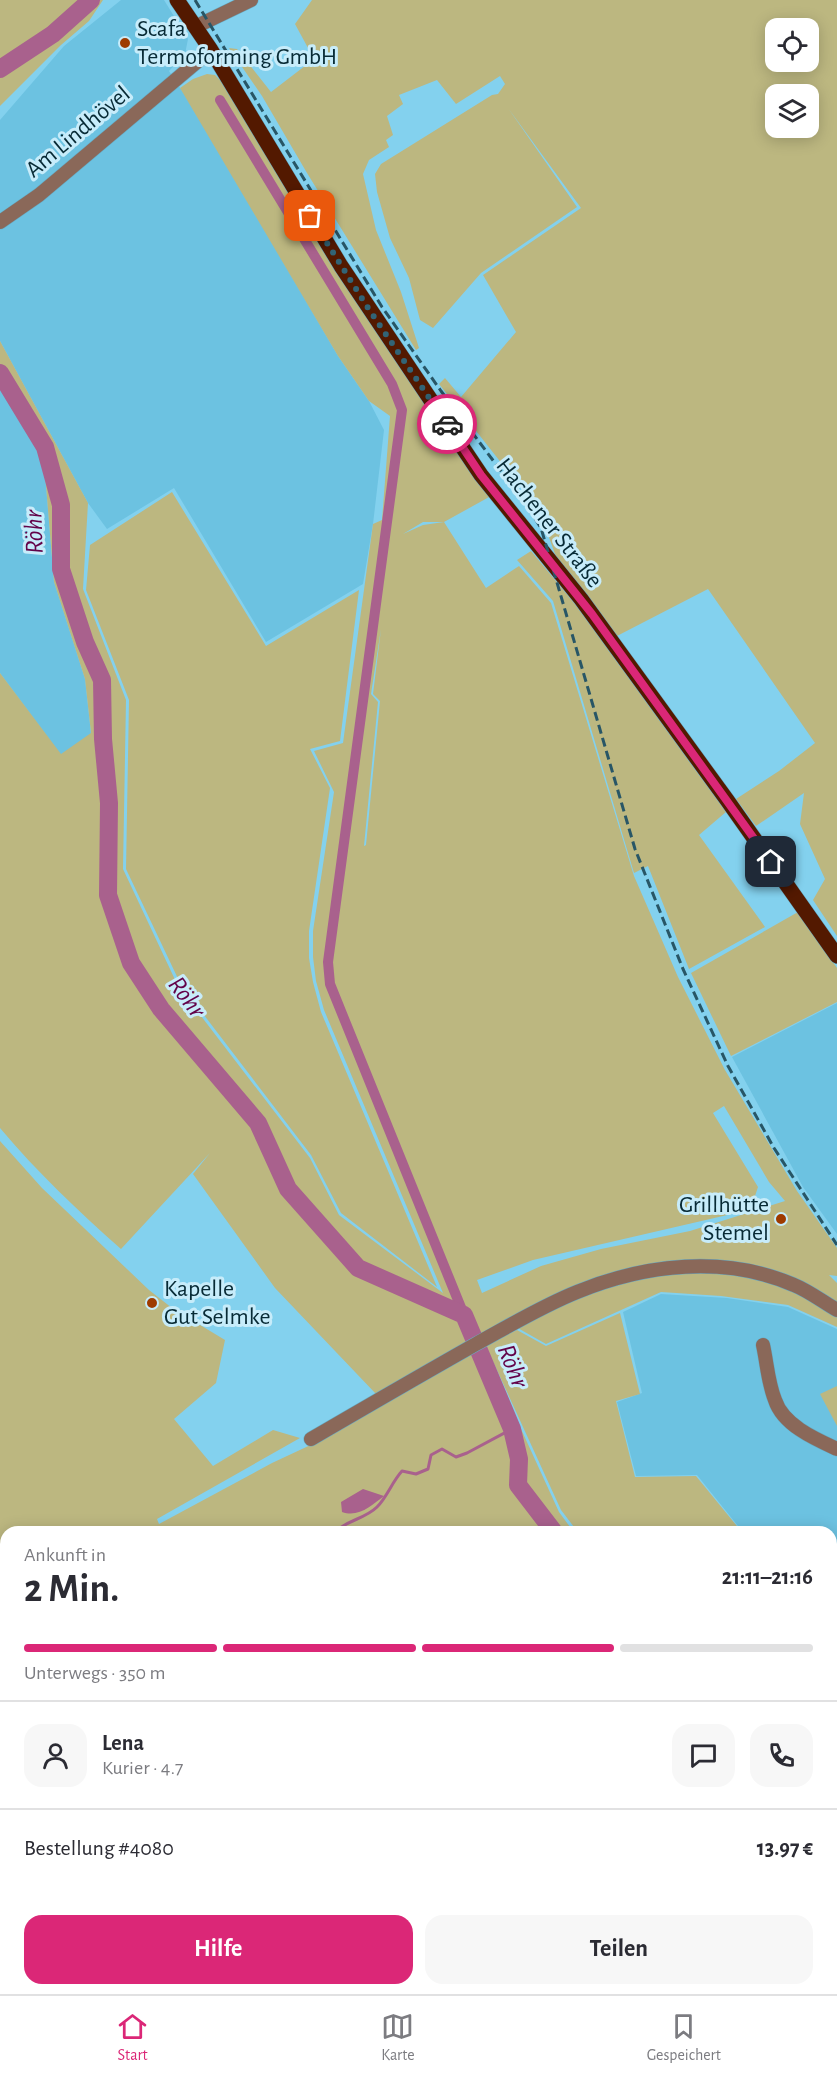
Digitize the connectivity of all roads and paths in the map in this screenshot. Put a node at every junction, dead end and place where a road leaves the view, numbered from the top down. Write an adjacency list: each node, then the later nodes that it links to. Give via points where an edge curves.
1 (177, 0): 3 (main road, Hachener Straße)
2 (251, 0): 3 (street)
3 (195, 27): 4 (main road, Hachener Straße)
4 (211, 50): 5 (street, Am Lindhövel, via 39,195); 6 (main road, Hachener Straße, via 341,266 481,475 581,598)
5 (0, 222)
6 (837, 956)
7 (837, 1310): 9 (street, via 794,1285 757,1273 713,1266 663,1268 636,1274 577,1291 540,1309)
8 (763, 1345): 10 (street, via 781,1412 798,1428)
9 (311, 1439)
10 (837, 1449)

